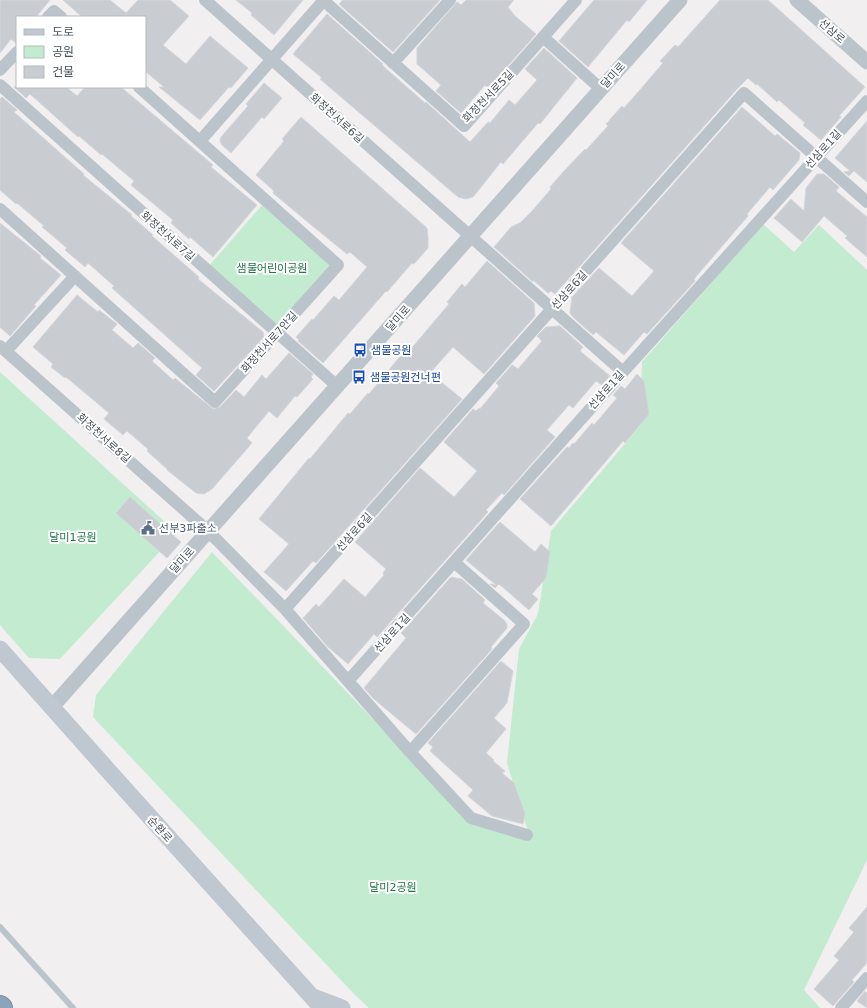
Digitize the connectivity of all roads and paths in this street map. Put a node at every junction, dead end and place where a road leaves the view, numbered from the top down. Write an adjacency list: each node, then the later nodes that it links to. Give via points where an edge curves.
1 (204, 0): 11 (street, 화정천서로6길)
2 (324, 0): 11 (street); 13 (street, 화정천서로5길)
3 (450, 0): 13 (street)
4 (576, 0): 9 (street, 화정천서로5길)
5 (680, 0): 17 (street, 달미로)
6 (797, 0): 12 (street, 선삼로)
7 (49, 16): 8 (street, via 54,10)
8 (60, 16)
9 (543, 37): 13 (street, 화정천서로5길, via 464,126); 17 (street)
10 (16, 53): 14 (street)
11 (272, 60): 19 (street); 23 (street, 화정천서로6길)
12 (867, 62)
13 (393, 63)
14 (0, 70)
15 (0, 85): 26 (street, 화정천서로7길)
16 (140, 88): 19 (street, 화정천서로7안길)
17 (600, 89): 23 (street, 달미로)
18 (867, 101): 20 (street, 선삼로1길)
19 (200, 141): 26 (street, 화정천서로7안길, via 338,266)
20 (816, 157): 21 (street, 선삼로6길); 25 (street, 선삼로6길, via 744,93); 28 (street, 선삼로1길)
21 (867, 202)
22 (0, 209): 24 (street, 화정천서로7안길)
23 (470, 236): 25 (street, 화정천서로6길); 29 (street, 달미로)
24 (76, 276): 26 (street, 화정천서로7안길, via 216,402); 27 (street)
25 (552, 309): 28 (street, 화정천서로6길); 32 (street, 선삼로6길)
26 (278, 333): 29 (street, 화정천서로7길)
27 (3, 349): 30 (street, 화정천서로8길)
28 (622, 372): 31 (street, 선삼로1길)
29 (337, 386): 30 (street, 달미로)
30 (208, 531): 32 (street, 화정천서로8길); 35 (street, 달미로)
31 (454, 562): 34 (street, 선삼로1길); 36 (street, via 524,624)
32 (285, 609): 34 (street, 화정천서로8길)
33 (0, 649): 35 (main road, 순환로)
34 (348, 681): 36 (street, 화정천서로8길)
35 (52, 707): 40 (main road, 순환로)
36 (410, 752): 37 (street, via 471,818)
37 (527, 835)
38 (0, 927): 41 (lane)
39 (867, 978): 43 (street)
40 (316, 1004): 42 (main road)
41 (73, 1008)
42 (342, 1008)
43 (841, 1008)

